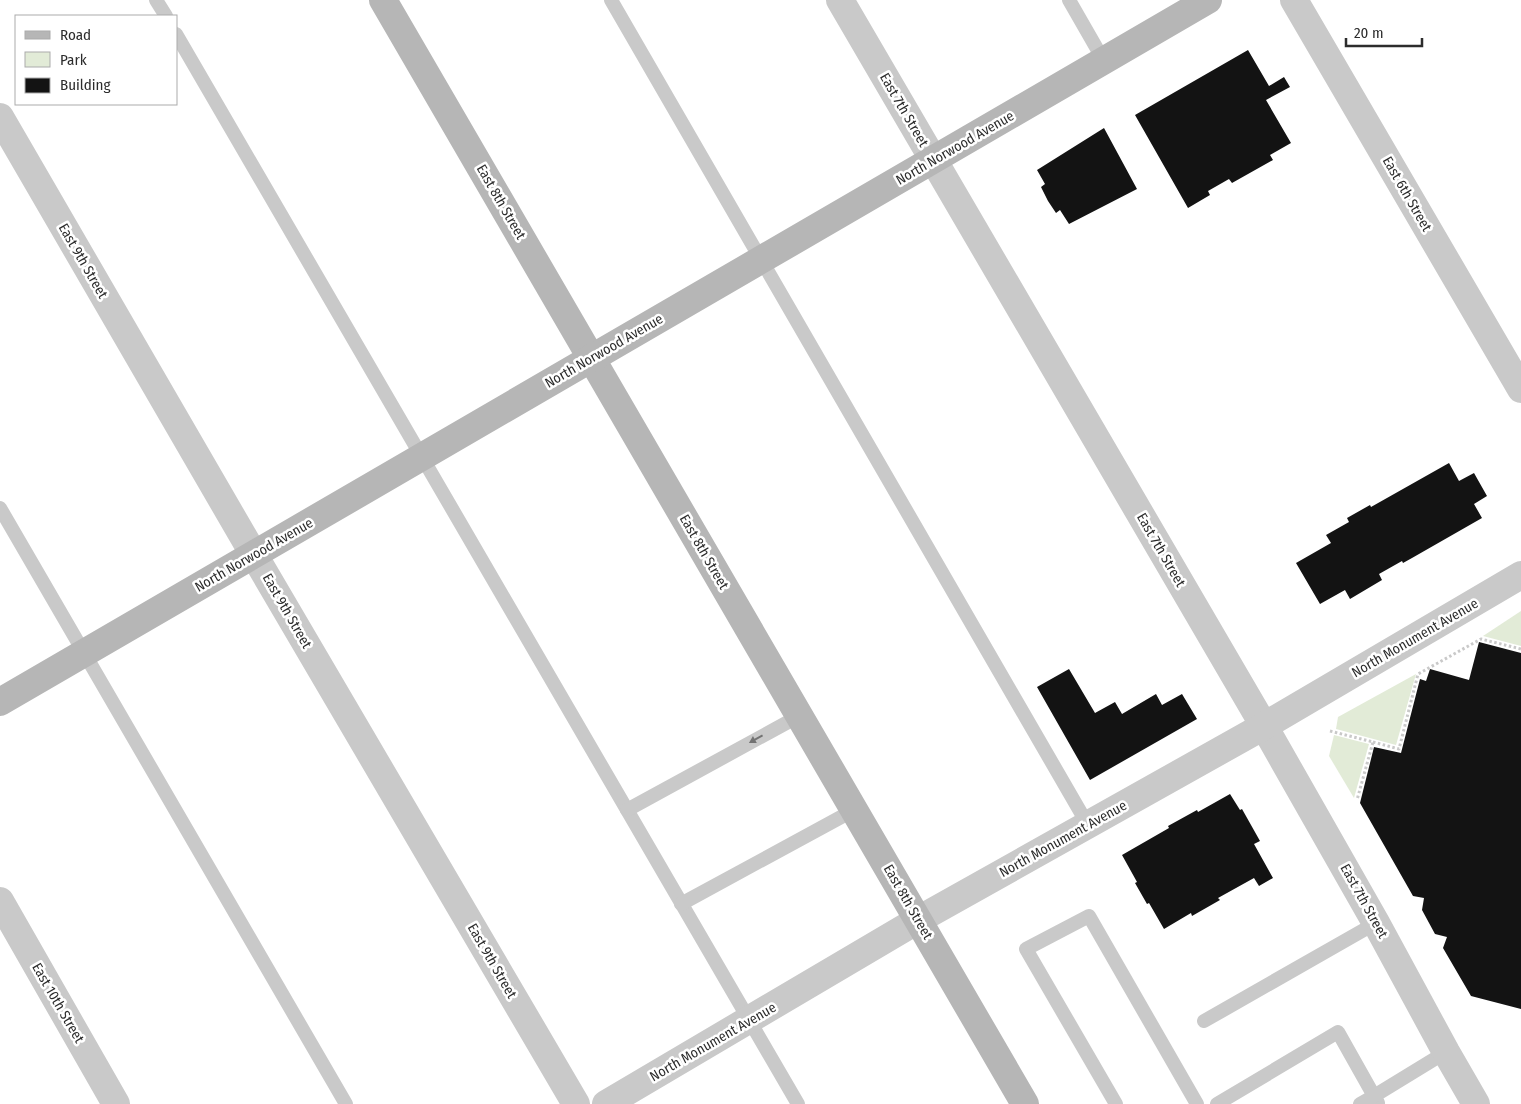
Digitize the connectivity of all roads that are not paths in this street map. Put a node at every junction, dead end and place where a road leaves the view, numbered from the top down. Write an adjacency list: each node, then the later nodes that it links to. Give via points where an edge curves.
1 (156, 0): 8 (lane)
2 (383, 0): 14 (street, East 8th Street)
3 (611, 0): 13 (lane)
4 (840, 0): 12 (street, East 7th Street)
5 (1069, 0): 10 (lane)
6 (1208, 0): 10 (street, North Norwood Avenue)
7 (1294, 0): 15 (street, East 6th Street)
8 (165, 15)
9 (178, 37): 16 (lane)
10 (1104, 61): 12 (street, North Norwood Avenue)
11 (0, 117): 18 (street, East 9th Street)
12 (934, 160): 13 (street, North Norwood Avenue); 23 (street, East 7th Street)
13 (761, 260): 14 (street, North Norwood Avenue); 26 (lane)
14 (592, 359): 16 (street, North Norwood Avenue); 22 (street, East 8th Street)
15 (1521, 389)
16 (422, 457): 18 (street, North Norwood Avenue); 24 (lane)
17 (0, 508): 20 (lane)
18 (254, 555): 20 (street, North Norwood Avenue); 37 (street, East 9th Street)
19 (1521, 575): 23 (street, North Monument Avenue)
20 (84, 654): 21 (street, North Norwood Avenue); 36 (lane)
21 (0, 702)
22 (799, 716): 24 (lane, one-way to 24); 25 (street, East 8th Street)
23 (1264, 726): 26 (street, North Monument Avenue); 30 (street, East 7th Street)
24 (626, 810): 28 (lane)
25 (854, 810): 28 (lane); 29 (street, East 8th Street)
26 (1088, 825): 29 (street, North Monument Avenue)
27 (0, 901): 35 (street, East 10th Street)
28 (681, 904): 31 (lane)
29 (918, 920): 31 (street, North Monument Avenue); 40 (street, East 8th Street)
30 (1376, 922): 32 (lane); 33 (street, East 7th Street)
31 (749, 1020): 38 (street, North Monument Avenue); 39 (lane)
32 (1204, 1021)
33 (1446, 1052): 34 (lane); 45 (street, East 7th Street)
34 (1376, 1100): 43 (lane, via 1338,1032); 44 (lane)
35 (116, 1104)
36 (346, 1104)
37 (576, 1104)
38 (606, 1104)
39 (798, 1104)
40 (1024, 1104)
41 (1116, 1104): 42 (lane, via 1026,949 1089,916)
42 (1197, 1104)
43 (1217, 1104)
44 (1360, 1104)
45 (1476, 1104)

